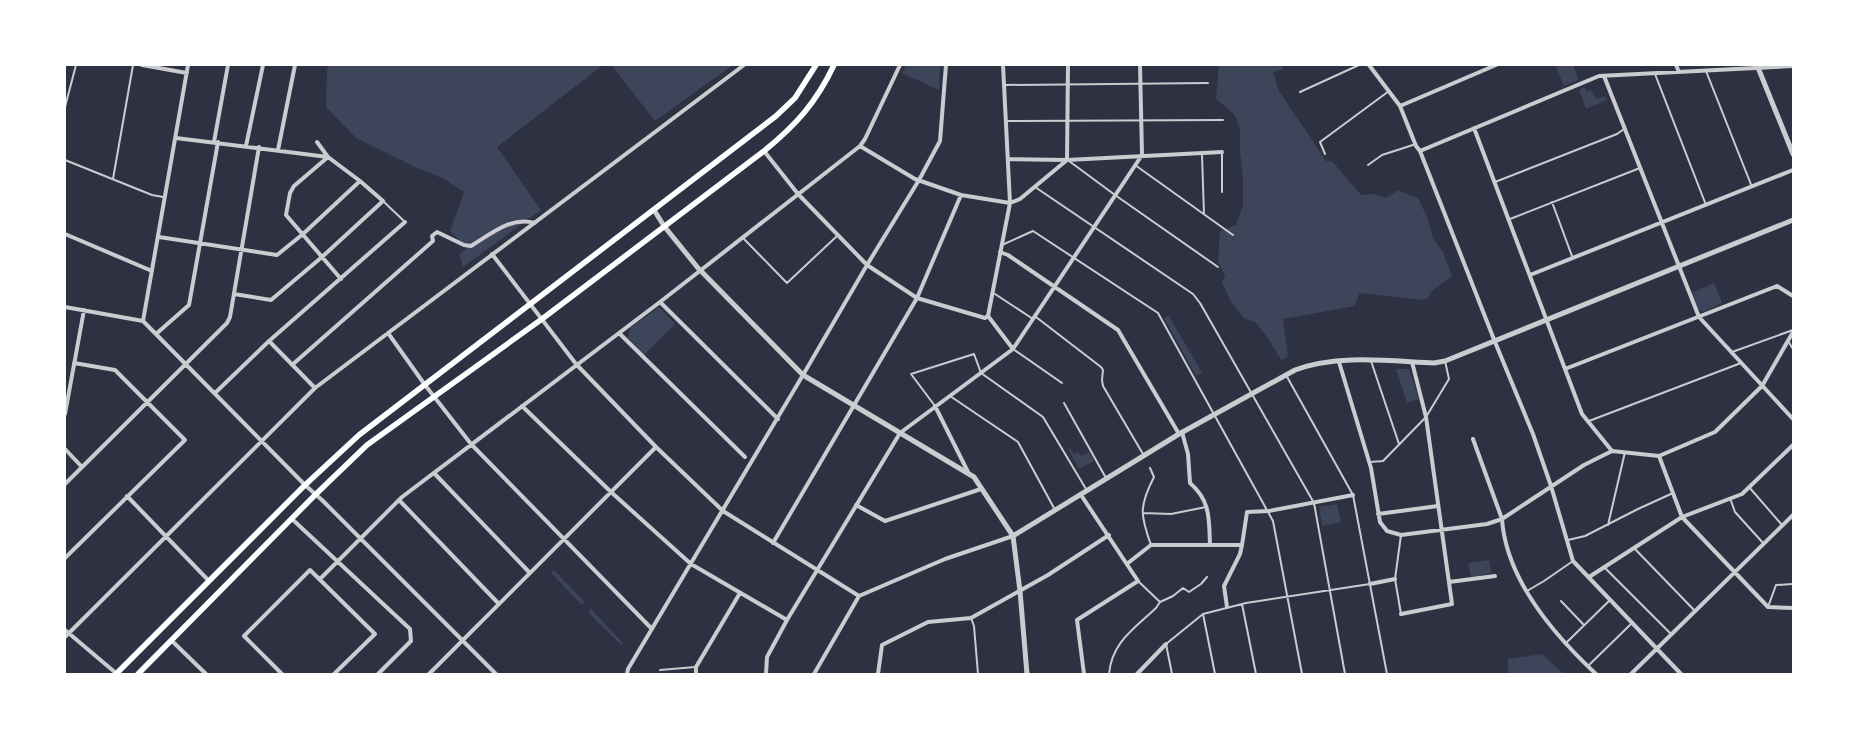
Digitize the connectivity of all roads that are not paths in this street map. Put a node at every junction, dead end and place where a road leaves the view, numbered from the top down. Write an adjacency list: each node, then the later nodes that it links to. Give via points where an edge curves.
1 (76, 65): 34 (lane)
2 (133, 65): 64 (lane)
3 (142, 65): 24 (street)
4 (188, 65): 24 (street)
5 (228, 65): 42 (street)
6 (264, 65): 45 (street)
7 (295, 65): 48 (street)
8 (744, 65): 84 (street)
9 (816, 65): 79 (main road, via 795,98 776,116)
10 (834, 65): 49 (main road, via 808,110)
11 (900, 65): 46 (street)
12 (946, 65): 65 (street, via 940,141)
13 (1003, 65): 30 (street)
14 (1068, 65): 28 (street)
15 (1140, 65): 29 (street)
16 (1359, 65): 32 (lane)
17 (1369, 65): 31 (street)
18 (1496, 65): 33 (street)
19 (1676, 65): 23 (street)
20 (1757, 66): 21 (street); 22 (street); 54 (street)
21 (1793, 66)
22 (1706, 71): 23 (street); 69 (lane)
23 (1678, 72): 25 (street)
24 (187, 73): 41 (street)
25 (1655, 74): 26 (street); 78 (lane)
26 (1604, 76): 39 (street); 40 (street)
27 (1208, 83): 29 (lane)
28 (1068, 84): 29 (lane); 30 (lane); 37 (street)
29 (1140, 84): 38 (street)
30 (1004, 85): 36 (street)
31 (1389, 91): 33 (street); 53 (lane, via 1320,142)
32 (1300, 92)
33 (1400, 106): 44 (street)
34 (65, 107)
35 (1223, 120): 38 (lane)
36 (1006, 121): 37 (lane); 57 (street)
37 (1067, 121): 38 (lane); 59 (street)
38 (1141, 121): 55 (street)
39 (1474, 128): 50 (street); 67 (street)
40 (1624, 129): 62 (street); 67 (lane)
41 (176, 138): 42 (street); 74 (street)
42 (216, 142): 45 (street); 94 (street)
43 (317, 142): 56 (street)
44 (1416, 144): 50 (street); 61 (lane, via 1382,155)
45 (246, 146): 47 (street)
46 (860, 146): 65 (street); 71 (street)
47 (259, 148): 48 (street); 96 (street)
48 (278, 150): 56 (street)
49 (764, 151): 71 (street); 86 (main road)
50 (1420, 151): 130 (street)
51 (1202, 152): 52 (street); 55 (street); 80 (lane)
52 (1222, 152): 70 (lane)
53 (1325, 154)
54 (1793, 154)
55 (1142, 155): 59 (street); 60 (street)
56 (328, 157): 66 (street); 89 (street, via 290,193 286,215)
57 (1008, 159): 59 (street); 77 (street)
58 (65, 160): 64 (lane)
59 (1067, 160): 68 (street); 73 (lane)
60 (1135, 165): 73 (street); 80 (lane)
61 (1368, 165)
62 (1640, 168): 76 (lane); 85 (street)
63 (1793, 170): 69 (street)
64 (113, 179): 74 (lane)
65 (919, 180): 72 (street); 102 (street)
66 (360, 181): 75 (street); 89 (street)
67 (1495, 182): 81 (street)
68 (1035, 187): 77 (street); 87 (lane)
69 (1752, 187): 78 (street)
70 (1222, 192)
71 (798, 194): 91 (street); 93 (street)
72 (961, 195): 77 (street); 113 (street)
73 (1115, 195): 87 (street); 103 (lane)
74 (166, 198): 92 (street)
75 (383, 201): 83 (lane); 100 (street)
76 (1552, 202): 81 (lane); 101 (lane)
77 (1010, 203): 95 (street)
78 (1706, 205): 85 (street)
79 (654, 210): 86 (street); 115 (main road)
80 (1204, 214): 90 (lane)
81 (1510, 219): 107 (street)
82 (1793, 220): 104 (street)
83 (405, 222): 108 (street)
84 (534, 223): 98 (street); 142 (street, via 525,220 511,222 471,246 437,232 432,236 433,241)
85 (1661, 223): 101 (street); 104 (street)
86 (664, 226): 106 (street); 120 (main road)
87 (1094, 227): 99 (street); 151 (lane, via 1193,294)
88 (65, 234): 105 (street)
89 (303, 234): 96 (street, via 277,255); 100 (street)
90 (1233, 235)
91 (838, 236): 93 (lane, via 787,283); 102 (street)
92 (159, 237): 94 (street); 105 (street)
93 (742, 238): 106 (street)
94 (200, 243): 96 (street); 127 (street, via 189,304)
95 (1002, 245): 97 (street); 99 (lane, via 1033,230)
96 (242, 249): 111 (street)
97 (1000, 252): 109 (street); 110 (street)
98 (492, 254): 115 (street); 125 (street)
99 (1074, 256): 109 (street); 161 (lane, via 1158,313)
100 (322, 257): 108 (street); 111 (street, via 271,300)
101 (1572, 258): 107 (street)
102 (867, 265): 113 (street); 145 (street)
103 (1218, 266)
104 (1679, 268): 119 (street); 123 (street)
105 (152, 271): 122 (street)
106 (700, 271): 114 (street); 145 (street)
107 (1530, 275): 123 (street)
108 (341, 279): 128 (street)
109 (1054, 287): 121 (street); 167 (street, via 1118,330)
110 (992, 292): 118 (street); 121 (lane)
111 (234, 294): 140 (street, via 227,323)
112 (1793, 296): 119 (street, via 1778,286)
113 (917, 298): 118 (street, via 985,318); 157 (street)
114 (660, 302): 126 (street); 163 (street)
115 (529, 305): 120 (street); 148 (main road)
116 (65, 307): 117 (street)
117 (84, 310): 122 (street); 138 (street)
118 (988, 316): 131 (street)
119 (1699, 317): 133 (street); 143 (street)
120 (542, 319): 141 (street); 154 (main road)
121 (1033, 319): 131 (street); 177 (lane, via 1036,317 1103,370 1103,386)
122 (143, 320): 127 (street)
123 (1546, 321): 130 (street); 143 (street)
124 (1793, 331): 129 (street); 133 (lane)
125 (388, 333): 148 (street); 150 (street)
126 (619, 333): 141 (street); 179 (street)
127 (156, 334): 140 (street)
128 (269, 341): 142 (street); 152 (street)
129 (1788, 341): 132 (lane); 149 (street)
130 (1495, 342): 135 (street); 188 (street)
131 (1013, 349): 144 (street); 147 (lane)
132 (1793, 350)
133 (1731, 352): 139 (street)
134 (1371, 361): 136 (street); 137 (street); 171 (lane)
135 (1445, 361): 137 (street); 162 (lane, via 1449,379)
136 (1339, 362): 146 (street, via 1316,363); 180 (street)
137 (1412, 362): 162 (street)
138 (74, 363): 155 (street, via 115,370); 160 (street)
139 (1741, 363): 149 (street); 165 (lane)
140 (186, 364): 152 (street); 155 (street)
141 (576, 364): 158 (street); 174 (street)
142 (292, 365): 150 (street)
143 (1565, 370): 165 (street, via 1582,414)
144 (981, 372): 153 (street); 159 (lane, via 974,354 911,374); 192 (lane, via 1043,417)
145 (804, 375): 157 (street); 163 (street)
146 (1286, 375): 151 (street); 195 (lane)
147 (1062, 384)
148 (425, 385): 154 (street); 187 (main road, via 359,435)
149 (1762, 386): 164 (street); 178 (street, via 1715,432)
150 (315, 388): 169 (street)
151 (1252, 393): 161 (street); 199 (lane)
152 (215, 394): 169 (street)
153 (950, 396): 159 (street); 204 (lane, via 1018,442)
154 (434, 397): 170 (street); 194 (main road, via 367,446)
155 (147, 401): 181 (street); 196 (street, via 184,440)
156 (1064, 403): 185 (lane)
157 (853, 405): 166 (street); 222 (street)
158 (522, 406): 170 (street); 191 (street)
159 (935, 406): 166 (street); 184 (street)
160 (65, 414)
161 (1215, 415): 167 (street); 205 (lane)
162 (1426, 417): 171 (lane); 201 (street)
163 (778, 419): 203 (street)
164 (1793, 419)
165 (1588, 421): 175 (street)
166 (900, 433): 184 (street); 200 (street)
167 (1181, 433): 177 (street); 202 (street, via 1188,454 1190,483 1201,492)
168 (1473, 439): 209 (street)
169 (261, 441): 187 (street); 217 (street)
170 (471, 444): 183 (street); 220 (street)
171 (1400, 445): 180 (lane, via 1383,461)
172 (1793, 445): 189 (street)
173 (65, 448): 181 (street)
174 (656, 448): 191 (street); 203 (street)
175 (1612, 451): 176 (street); 188 (street)
176 (1625, 452): 178 (street); 213 (lane)
177 (1144, 455): 185 (street)
178 (1659, 456): 193 (street)
179 (745, 457)
180 (1370, 462): 207 (street)
181 (82, 467): 186 (street)
182 (1150, 468): 206 (lane, via 1154,477 1143,500)
183 (434, 473): 198 (street); 237 (street)
184 (970, 475): 190 (street)
185 (1106, 479): 192 (street)
186 (65, 484)
187 (305, 485): 194 (street); 245 (main road)
188 (1551, 486): 209 (street); 221 (street)
189 (1749, 487): 197 (street, via 1742,494); 212 (lane)
190 (981, 489): 200 (street, via 885,521); 218 (street)
191 (611, 492): 220 (street); 234 (street)
192 (1084, 493): 204 (street); 215 (street)
193 (1673, 493): 210 (street); 213 (lane)
194 (315, 495): 211 (main road); 219 (street)
195 (1353, 495): 199 (street); 247 (lane)
196 (127, 496): 217 (street); 229 (street)
197 (1730, 498): 210 (street); 223 (lane, via 1735,512)
198 (399, 500): 219 (street); 258 (street)
199 (1314, 503): 205 (street); 249 (lane)
200 (856, 505): 236 (street)
201 (1438, 506): 207 (street); 214 (street)
202 (1206, 507): 206 (lane, via 1170,514); 225 (street)
203 (722, 511): 222 (street); 234 (street)
204 (1055, 511): 218 (street)
205 (1269, 511): 226 (street, via 1247,512); 254 (lane)
206 (1143, 513): 224 (lane, via 1142,521)
207 (1378, 514): 216 (street, via 1388,531)
208 (1793, 515): 212 (street)
209 (1502, 518): 214 (street, via 1487,524); 251 (street, via 1512,564)
210 (1682, 518): 227 (street); 238 (street)
211 (292, 519): 232 (street); 273 (main road)
212 (1782, 525): 223 (street)
213 (1608, 526): 221 (lane)
214 (1441, 530): 216 (street); 246 (street)
215 (1109, 535): 233 (street); 250 (street)
216 (1401, 535): 243 (lane)
217 (166, 536): 245 (street); 271 (street)
218 (1013, 536): 250 (street); 253 (street, via 945,559)
219 (360, 538): 232 (street); 274 (street)
220 (565, 538): 237 (street); 270 (street)
221 (1567, 540): 231 (street)
222 (773, 542): 236 (street)
223 (1764, 544): 238 (street)
224 (1151, 545): 225 (street); 233 (street)
225 (1210, 545): 226 (street)
226 (1242, 545): 260 (street, via 1224,586)
227 (1634, 548): 235 (street); 263 (lane)
228 (65, 550): 229 (street)
229 (69, 554): 230 (street)
230 (65, 558)
231 (1573, 560): 241 (street); 251 (lane)
232 (337, 562): 242 (street); 286 (street, via 410,629 411,641)
233 (1128, 563): 244 (street)
234 (691, 564): 252 (street); 270 (street)
235 (1604, 567): 241 (street); 272 (lane)
236 (818, 569): 253 (street); 267 (street)
237 (530, 573): 258 (street)
238 (1734, 573): 261 (street); 263 (street)
239 (1495, 576): 246 (street)
240 (1208, 577): 257 (lane, via 1189,592 1183,588)
241 (1589, 578): 255 (street)
242 (320, 579): 284 (street, via 310,570 244,636); 285 (street, via 375,634)
243 (1395, 579): 247 (street); 265 (lane)
244 (1138, 580): 257 (lane); 296 (street, via 1077,620)
245 (209, 581): 281 (main road)
246 (1449, 582): 265 (street, via 1452,604)
247 (1370, 584): 249 (lane); 304 (lane)
248 (1793, 584): 261 (lane, via 1776,585)
249 (1330, 590): 254 (lane); 303 (lane)
250 (1020, 591): 266 (street); 295 (street)
251 (1527, 591): 276 (street)
252 (740, 593): 267 (street); 279 (street)
253 (860, 596): 292 (street)
254 (1287, 596): 259 (lane); 302 (lane)
255 (1610, 600): 268 (street); 269 (lane)
256 (1561, 601): 269 (lane)
257 (1160, 602): 297 (lane, via 1121,641 1110,660)
258 (499, 604): 274 (street)
259 (1242, 604): 260 (lane); 301 (lane)
260 (1227, 607): 264 (lane)
261 (1768, 607): 262 (street)
262 (1793, 608)
263 (1695, 611): 272 (street)
264 (1203, 614): 275 (lane); 300 (lane)
265 (1401, 614)
266 (971, 618): 293 (street, via 928,622 882,645); 294 (lane)
267 (787, 620): 291 (street, via 767,657)
268 (1632, 623): 277 (street); 278 (lane)
269 (1584, 625): 276 (lane)
270 (652, 629): 289 (street)
271 (66, 633): 281 (street)
272 (1671, 634): 277 (street)
273 (172, 640): 282 (main road); 283 (street)
274 (462, 640): 287 (street); 288 (street)
275 (1166, 644): 298 (street); 299 (lane)
276 (1565, 644): 278 (street)
277 (1657, 649): 306 (street); 307 (street)
278 (1587, 666): 305 (street)
279 (696, 667): 280 (lane); 290 (street)
280 (660, 670)
281 (117, 674)
282 (138, 674)
283 (206, 674)
284 (282, 674)
285 (334, 674)
286 (378, 674)
287 (429, 674)
288 (496, 674)
289 (627, 674)
290 (696, 674)
291 (766, 674)
292 (814, 674)
293 (878, 674)
294 (978, 674)
295 (1027, 674)
296 (1084, 674)
297 (1109, 674)
298 (1137, 674)
299 (1172, 674)
300 (1215, 674)
301 (1256, 674)
302 (1302, 674)
303 (1345, 674)
304 (1387, 674)
305 (1596, 674)
306 (1631, 674)
307 (1681, 674)

